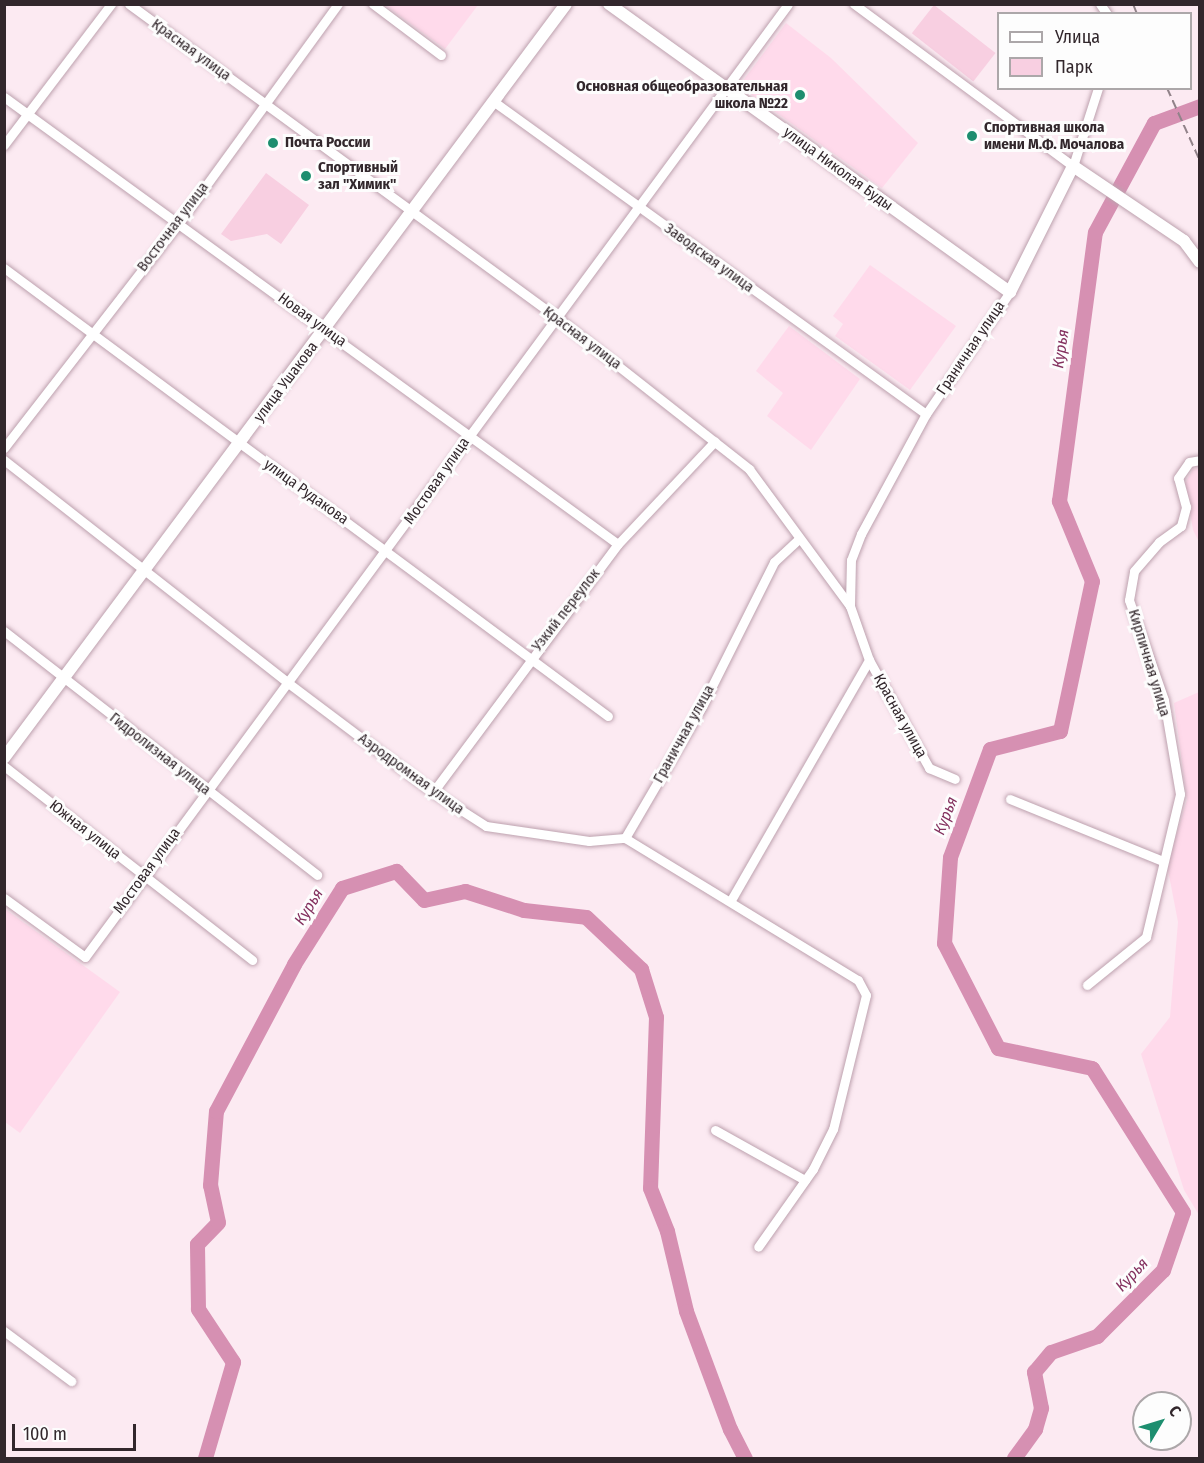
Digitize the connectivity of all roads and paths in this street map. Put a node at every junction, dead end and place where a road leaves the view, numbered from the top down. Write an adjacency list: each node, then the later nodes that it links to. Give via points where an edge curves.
1 (111, 4): 15 (street)
2 (129, 4): 14 (street, Красная улица)
3 (338, 4): 14 (street, Восточная улица)
4 (373, 4): 9 (street)
5 (566, 4): 13 (street, улица Ушакова)
6 (609, 4): 10 (street, улица Николая Буды)
7 (788, 4): 10 (street, Мостовая улица)
8 (854, 4): 17 (street)
9 (441, 55)
10 (725, 88): 18 (street, Мостовая улица); 23 (street, улица Николая Буды)
11 (1097, 90): 17 (street, Граничная улица)
12 (4, 97): 15 (street, Новая улица)
13 (493, 102): 18 (street, Заводская улица); 19 (street, улица Ушакова)
14 (263, 104): 19 (street, Красная улица); 20 (street, Восточная улица)
15 (28, 115): 16 (street); 20 (street, Новая улица)
16 (4, 145)
17 (1073, 166): 21 (street, via 1184,241); 23 (street, Граничная улица)
18 (638, 206): 24 (street, Мостовая улица); 27 (street, Заводская улица)
19 (410, 213): 24 (street, Красная улица); 25 (street, улица Ушакова)
20 (178, 224): 25 (street, Новая улица); 26 (street, Восточная улица)
21 (1200, 262)
22 (4, 268): 26 (street, улица Рудакова)
23 (1010, 292): 27 (street, Граничная улица)
24 (556, 317): 28 (street, Мостовая улица); 29 (street, Красная улица)
25 (325, 329): 28 (street, Новая улица); 30 (street, улица Ушакова)
26 (94, 331): 30 (street, улица Рудакова); 31 (street, Восточная улица)
27 (926, 414): 38 (street, Граничная улица, via 855,547)
28 (470, 434): 35 (street, Новая улица); 36 (street, Мостовая улица)
29 (715, 441): 34 (street, Красная улица, via 758,480); 35 (street, Узкий переулок)
30 (240, 444): 36 (street, улица Рудакова); 37 (street, улица Ушакова)
31 (4, 448)
32 (4, 460): 37 (street, Аэродромная улица)
33 (1200, 460): 52 (street, Кирпичная улица, via 1189,462 1178,478 1186,507 1180,526 1159,542 1134,571 1129,600 1164,700 1180,794)
34 (798, 540): 38 (street, Красная улица); 51 (street, Граничная улица, via 774,562 702,706)
35 (618, 544): 40 (street, Узкий переулок)
36 (388, 552): 40 (street, улица Рудакова); 43 (street, Мостовая улица)
37 (147, 570): 42 (street, улица Ушакова); 43 (street, Аэродромная улица)
38 (850, 606): 41 (street, Красная улица)
39 (4, 631): 42 (street, Гидролизная улица)
40 (529, 658): 44 (street, улица Рудакова); 49 (street, Узкий переулок)
41 (869, 660): 47 (street, Красная улица, via 929,768); 56 (street)
42 (65, 680): 45 (street, улица Ушакова); 48 (street, Гидролизная улица)
43 (287, 682): 48 (street, Мостовая улица); 49 (street, Аэродромная улица)
44 (608, 716)
45 (4, 758)
46 (4, 766): 54 (street, Южная улица)
47 (955, 779)
48 (207, 790): 53 (street, Гидролизная улица); 54 (street, Мостовая улица)
49 (433, 792): 51 (street, Аэродромная улица, via 486,826 589,841)
50 (1010, 799): 52 (street)
51 (625, 838): 56 (street)
52 (1163, 861): 58 (street, Кирпичная улица, via 1146,938)
53 (317, 875)
54 (144, 876): 55 (street, Мостовая улица, via 85,957); 57 (street, Южная улица)
55 (4, 898)
56 (731, 900): 60 (street, via 864,987 864,1003 833,1129)
57 (252, 960)
58 (1087, 985)
59 (715, 1130): 60 (street)
60 (805, 1180): 61 (street)
61 (758, 1247)
62 (4, 1331): 63 (street)
63 (71, 1381)

